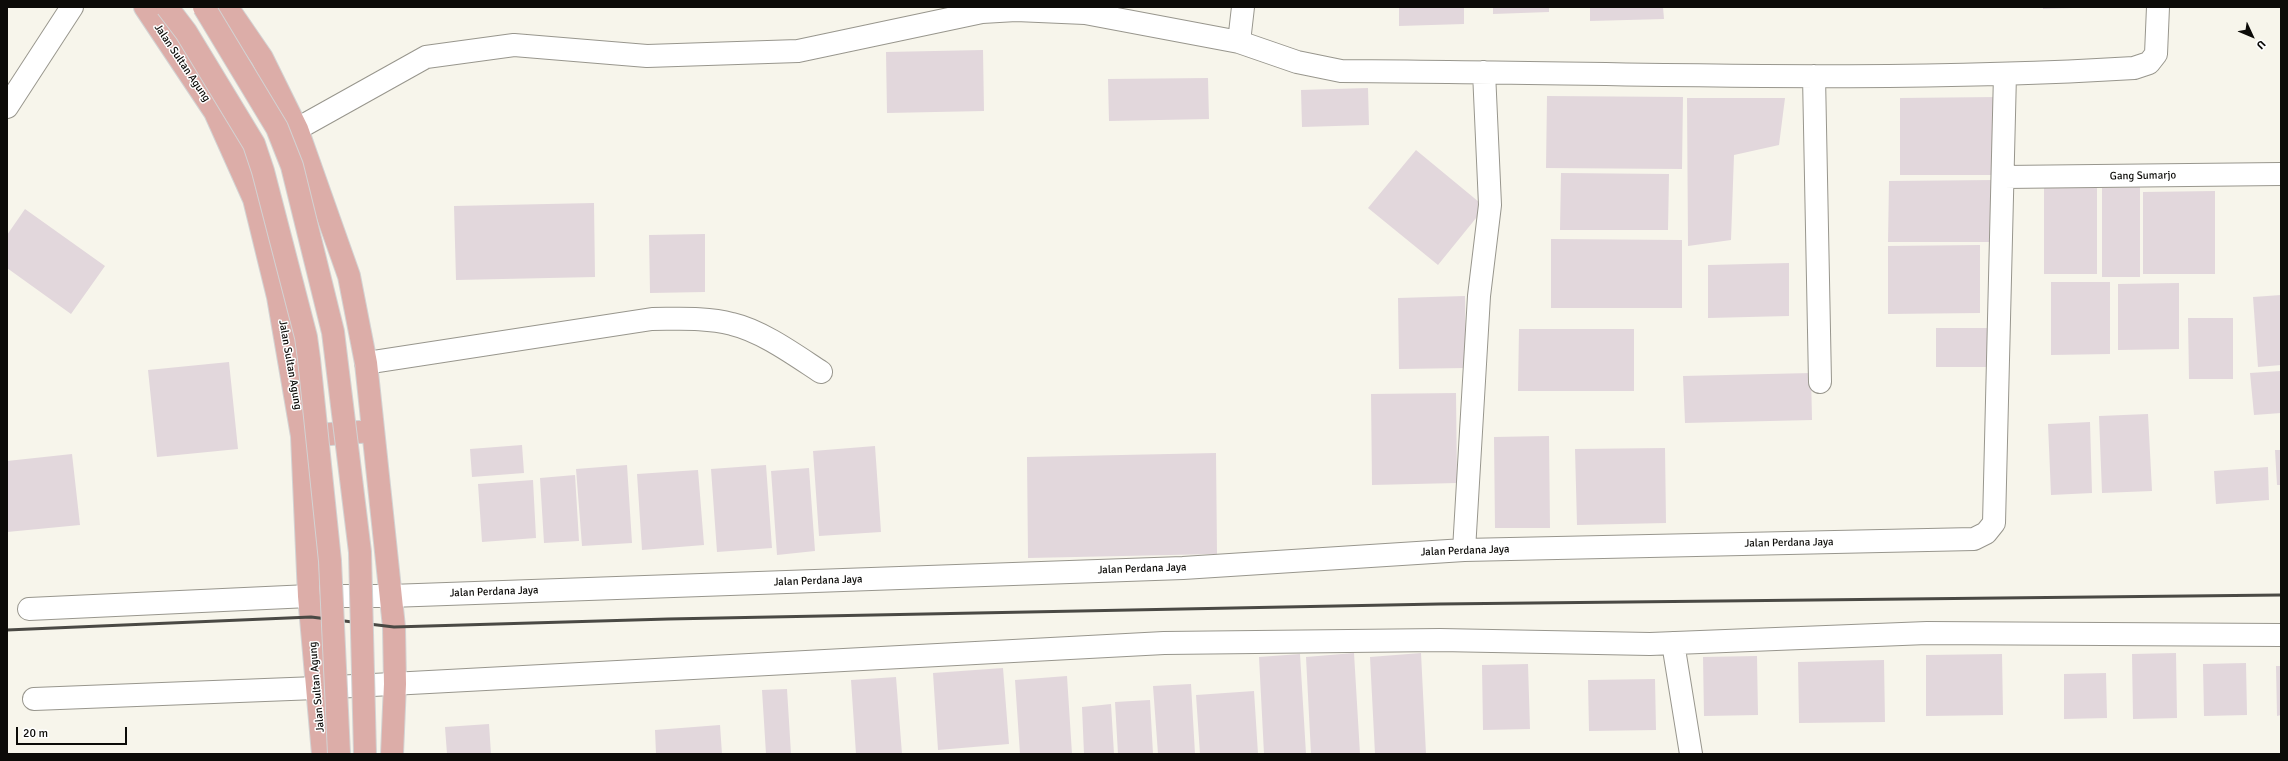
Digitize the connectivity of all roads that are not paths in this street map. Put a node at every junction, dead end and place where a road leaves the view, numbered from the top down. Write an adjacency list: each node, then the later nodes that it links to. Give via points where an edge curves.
1 (72, 7): 12 (street)
2 (145, 7): 20 (main road, Jalan Sultan Agung, via 215,112 254,199 278,297)
3 (167, 7): 31 (main road, bridge, via 186,32 254,144 306,337 330,561)
4 (204, 7): 32 (main road, bridge, via 277,128 292,166 333,332 360,552)
5 (227, 7): 13 (main road, via 262,58)
6 (1244, 7): 8 (street)
7 (2158, 7): 10 (street, via 2156,54 2149,63 2134,68)
8 (1239, 42): 9 (street, via 1297,62 1341,71); 13 (street, via 1085,13 1016,10 982,12 798,51 647,56 514,45 426,56)
9 (1484, 72): 11 (street); 21 (street, via 1490,205 1479,296)
10 (2005, 74): 11 (street); 15 (street)
11 (1814, 76): 18 (street)
12 (7, 107)
13 (297, 129): 16 (main road, via 349,276)
14 (2281, 174): 15 (street, Gang Sumarjo)
15 (2004, 177): 21 (street, Jalan Perdana Jaya, via 1994,524 1986,533 1974,539)
16 (366, 363): 17 (street, via 652,320 692,319 732,324 778,344); 19 (main road)
17 (821, 372)
18 (1820, 382)
19 (373, 431): 20 (main road); 23 (main road)
20 (302, 436): 22 (main road, Jalan Sultan Agung)
21 (1464, 550): 23 (street, Jalan Perdana Jaya, via 1183,568)
22 (309, 596): 23 (street, Jalan Perdana Jaya); 24 (street, Jalan Perdana Jaya); 28 (main road, Jalan Sultan Agung)
23 (390, 596): 27 (main road, via 394,627)
24 (30, 609)
25 (2281, 635): 26 (street, via 1927,633)
26 (1672, 643): 27 (street, via 1440,640 1164,643); 34 (street)
27 (395, 684): 28 (street); 33 (main road)
28 (316, 688): 29 (street); 30 (main road, Jalan Sultan Agung)
29 (34, 699)
30 (323, 754)
31 (339, 754)
32 (365, 754)
33 (392, 754)
34 (1691, 754)

